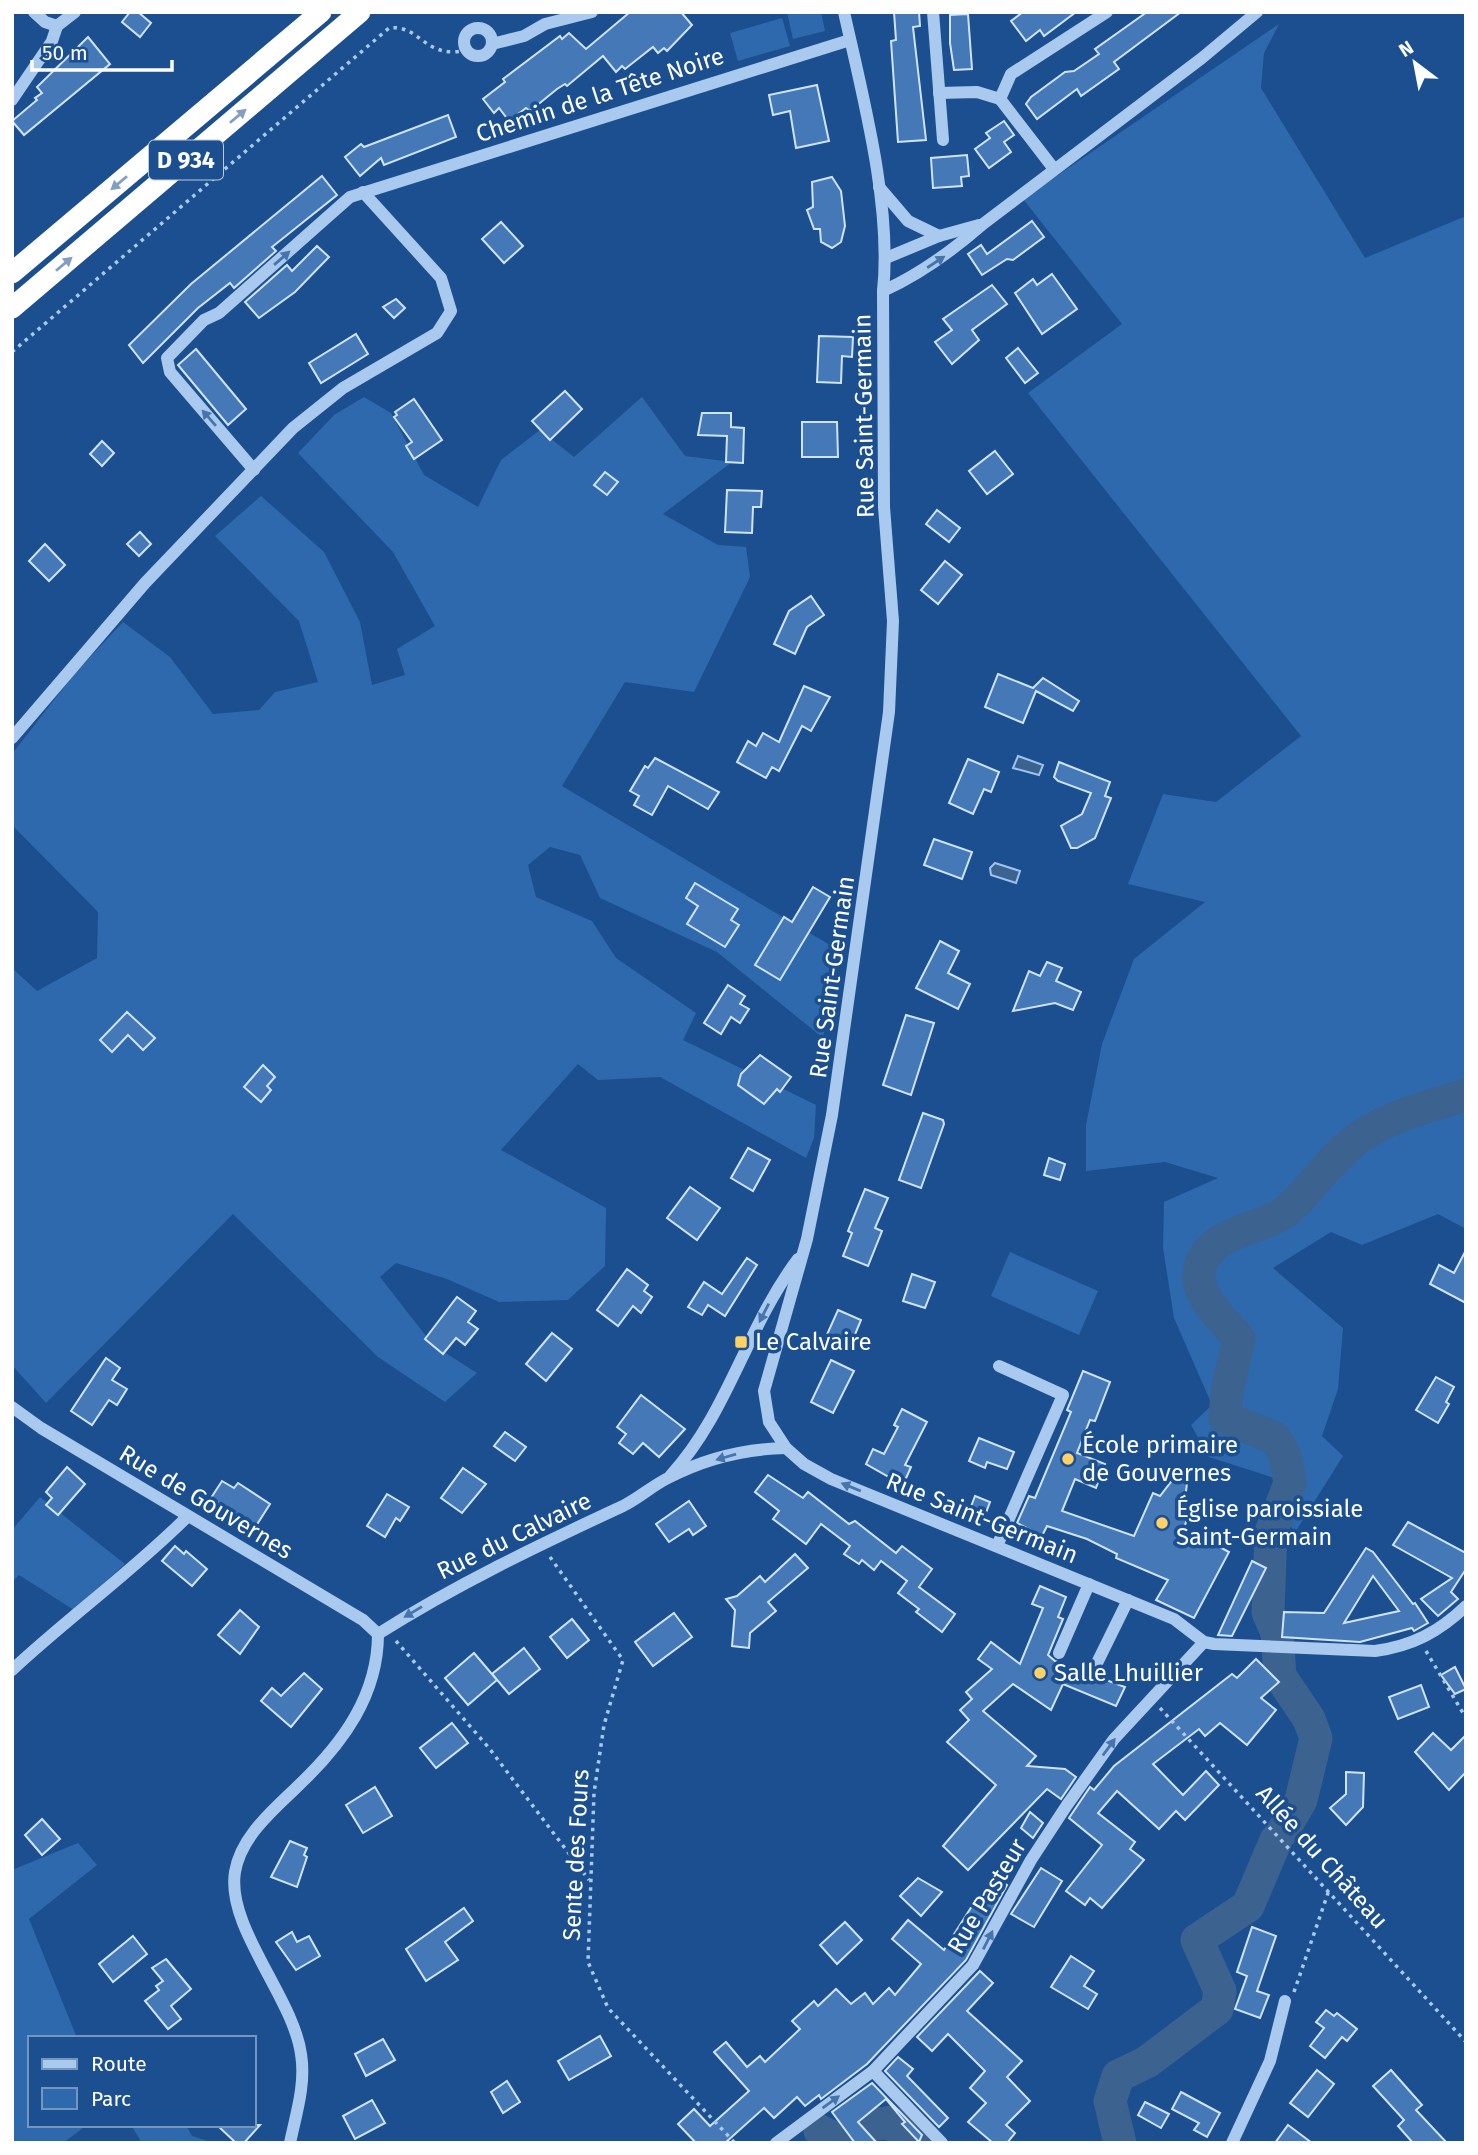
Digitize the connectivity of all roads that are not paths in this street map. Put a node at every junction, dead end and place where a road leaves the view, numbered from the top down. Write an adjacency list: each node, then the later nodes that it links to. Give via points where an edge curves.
1 (34, 12): 10 (street, via 45,23)
2 (75, 12): 10 (street)
3 (321, 12): 23 (highway, D 934, one-way to 23)
4 (360, 12): 25 (highway, D 934, one-way to 4)
5 (593, 12): 12 (street)
6 (844, 12): 11 (street, Rue Saint-Germain)
7 (933, 12): 13 (street)
8 (1107, 12): 14 (street, via 1011,74)
9 (1257, 12): 17 (street)
10 (57, 26): 15 (street, via 52,41)
11 (850, 40): 18 (street, Rue Saint-Germain); 19 (street, Chemin de la Tête Noire)
12 (492, 44): 12 (street, via 484,55 474,56 467,50 465,38 475,29 487,32)
13 (939, 93): 14 (street, via 977,92); 16 (street)
14 (1000, 99): 17 (street)
15 (12, 100)
16 (943, 140)
17 (1054, 169): 20 (street)
18 (878, 186): 21 (street, via 908,221); 22 (street, Rue Saint-Germain)
19 (363, 192): 26 (street, Chemin de la Tête Noire, one-way to 19, via 170,372 167,358 204,320 219,313 319,222); 26 (street, via 441,278 451,311 437,333 343,388 293,428)
20 (983, 224): 21 (street); 24 (street, one-way to 20, via 950,252)
21 (939, 236): 22 (street)
22 (886, 258): 24 (street, Rue Saint-Germain)
23 (12, 274)
24 (883, 291): 28 (street, Rue Saint-Germain, via 884,507 893,621 889,712 832,1115)
25 (12, 308)
26 (254, 470): 27 (street, via 145,583)
27 (12, 738)
28 (801, 1255): 31 (street, Rue Saint-Germain, via 764,1391 769,1422); 32 (street, Rue du Calvaire, one-way to 32, via 772,1297 702,1436)
29 (999, 1366): 34 (street, via 1063,1395)
30 (12, 1407): 33 (street, Rue de Gouvernes)
31 (786, 1448): 32 (street, Rue du Calvaire, one-way to 32, via 730,1455); 34 (street, Rue Saint-Germain, one-way to 31, via 831,1479)
32 (668, 1478): 38 (street, Rue du Calvaire, one-way to 38, via 627,1504 540,1544)
33 (188, 1516): 38 (street, Rue de Gouvernes); 42 (street, via 141,1562)
34 (997, 1546): 35 (street, Rue Saint-Germain)
35 (1089, 1584): 36 (street, Rue Saint-Germain); 40 (street)
36 (1128, 1601): 39 (street, Rue Saint-Germain, via 1174,1619); 41 (street)
37 (1466, 1606): 39 (street, via 1420,1640 1375,1651)
38 (382, 1631): 45 (street, via 371,1686 353,1723 273,1808 248,1841 235,1871 238,1909 294,2028 301,2053 303,2078)
39 (1204, 1642): 44 (street, Rue Pasteur, one-way to 39, via 973,1965 1067,1805 1114,1739)
40 (1059, 1653)
41 (1096, 1665)
42 (12, 1670)
43 (1285, 2001): 48 (street, via 1270,2061)
44 (873, 2071): 46 (street, Rue Pasteur, one-way to 44); 47 (street)
45 (290, 2143)
46 (776, 2143)
47 (942, 2143)
48 (1232, 2143)

